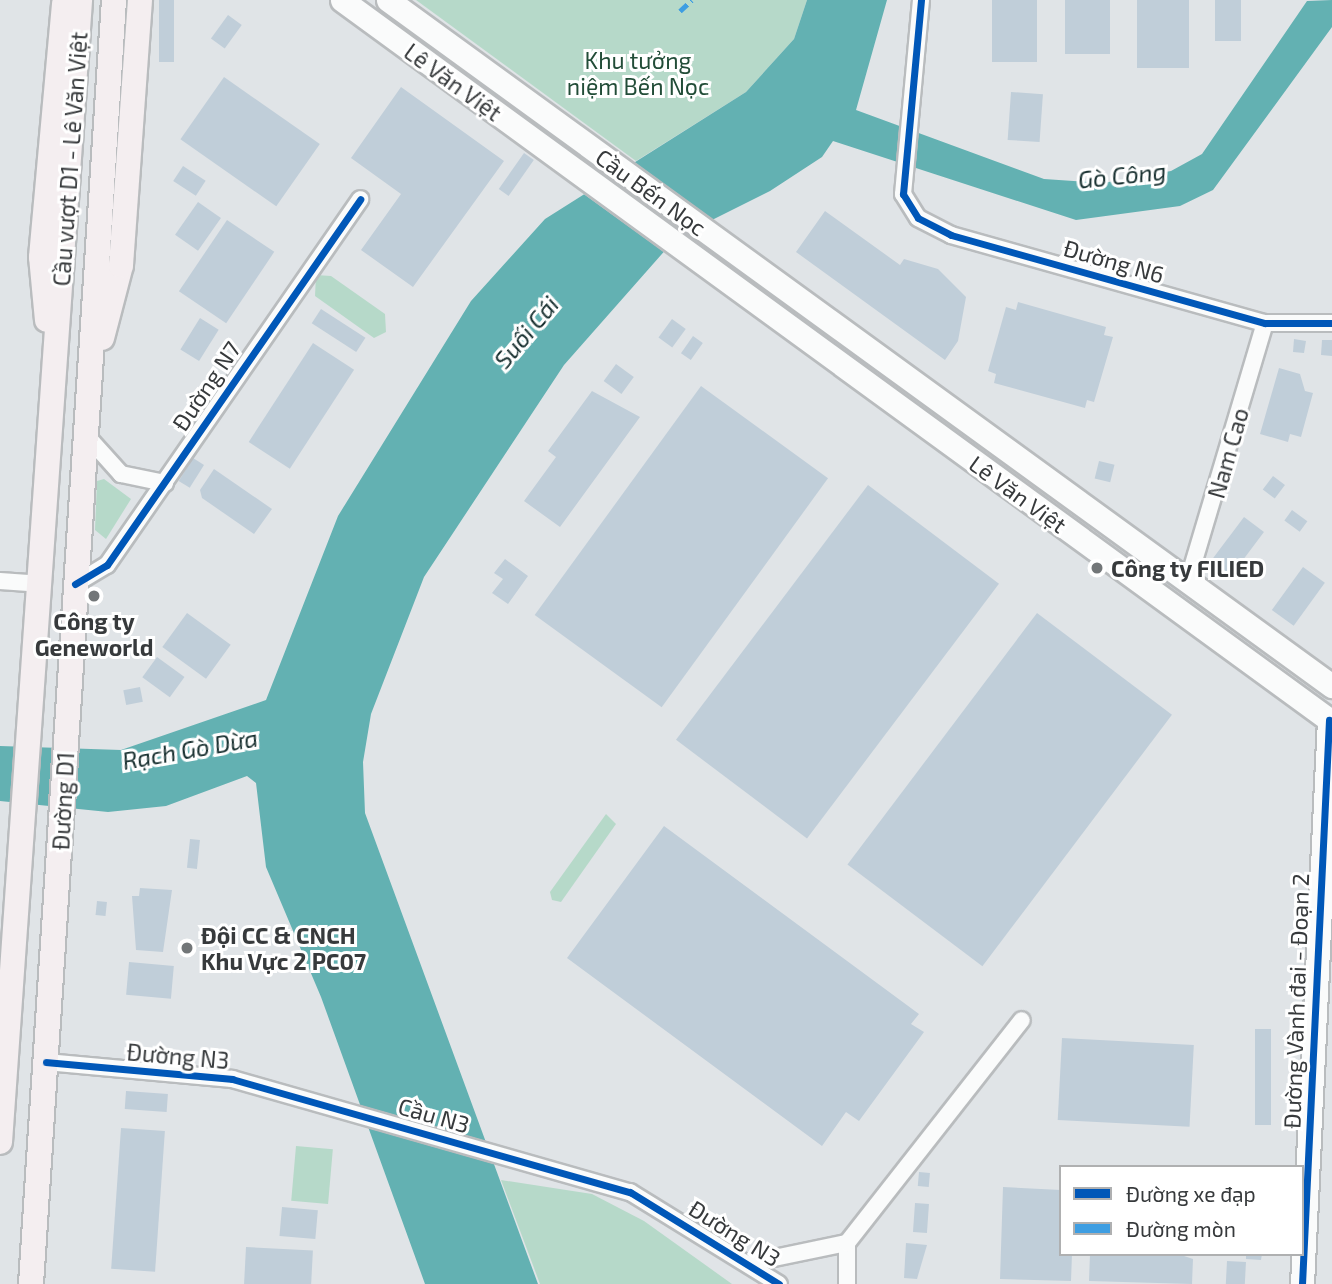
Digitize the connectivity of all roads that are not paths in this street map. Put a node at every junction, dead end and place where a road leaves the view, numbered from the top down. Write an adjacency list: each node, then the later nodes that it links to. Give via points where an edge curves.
1 (64, 0): 19 (main road, via 41,257)
2 (80, 0): 15 (main road, Cầu vượt D1 - Lê Văn Việt)
3 (114, 0): 16 (main road, Cầu vượt D1 - Lê Văn Việt)
4 (140, 0): 20 (main road, via 121,265)
5 (342, 0): 9 (main road, Lê Văn Việt)
6 (388, 0): 8 (main road, Lê Văn Việt)
7 (921, 0): 17 (street, Đường N6, via 903,194 918,218 951,235)
8 (468, 58): 9 (main road); 10 (main road, Lê Văn Việt)
9 (451, 80): 11 (main road, Lê Văn Việt)
10 (581, 140): 13 (main road, Cầu Bến Nọc)
11 (564, 163): 14 (main road, Cầu Bến Nọc)
12 (360, 199): 22 (street, Đường N7)
13 (722, 243): 24 (main road, Lê Văn Việt)
14 (705, 266): 27 (main road, Lê Văn Việt)
15 (59, 318): 19 (main road, Đường D1)
16 (92, 318): 20 (main road, Đường D1)
17 (1265, 323): 18 (street, Đường N6); 24 (street, Nam Cao)
18 (1332, 323)
19 (53, 390): 25 (main road, Đường D1)
20 (89, 390): 21 (main road, Đường D1)
21 (85, 434): 22 (street, via 121,474); 26 (main road, Đường D1)
22 (165, 483): 26 (street, Đường N7, via 107,565)
23 (0, 582): 25 (street)
24 (1188, 582): 27 (main road); 28 (main road, Lê Văn Việt)
25 (39, 584): 30 (main road, Đường D1)
26 (75, 584): 33 (main road, Đường D1)
27 (1182, 612): 29 (main road, Lê Văn Việt)
28 (1332, 686)
29 (1330, 721): 38 (main road, Đường Vành đai - Đoạn 2)
30 (15, 856): 31 (main road, Đường D1); 35 (main road, Đường D1)
31 (0, 981)
32 (1022, 1020): 37 (street)
33 (46, 1062): 34 (street, Đường N3, via 232,1079); 41 (main road, Đường D1)
34 (345, 1110): 36 (street, Cầu N3)
35 (0, 1142)
36 (513, 1157): 40 (street, Đường N3, via 630,1192)
37 (848, 1243): 40 (street, Đường N3); 43 (street)
38 (1304, 1244)
39 (1303, 1256): 44 (main road, Đường Vành đai - Đoạn 2)
40 (750, 1263): 42 (street, Đường N3)
41 (31, 1284)
42 (779, 1284)
43 (847, 1284)
44 (1302, 1284)

